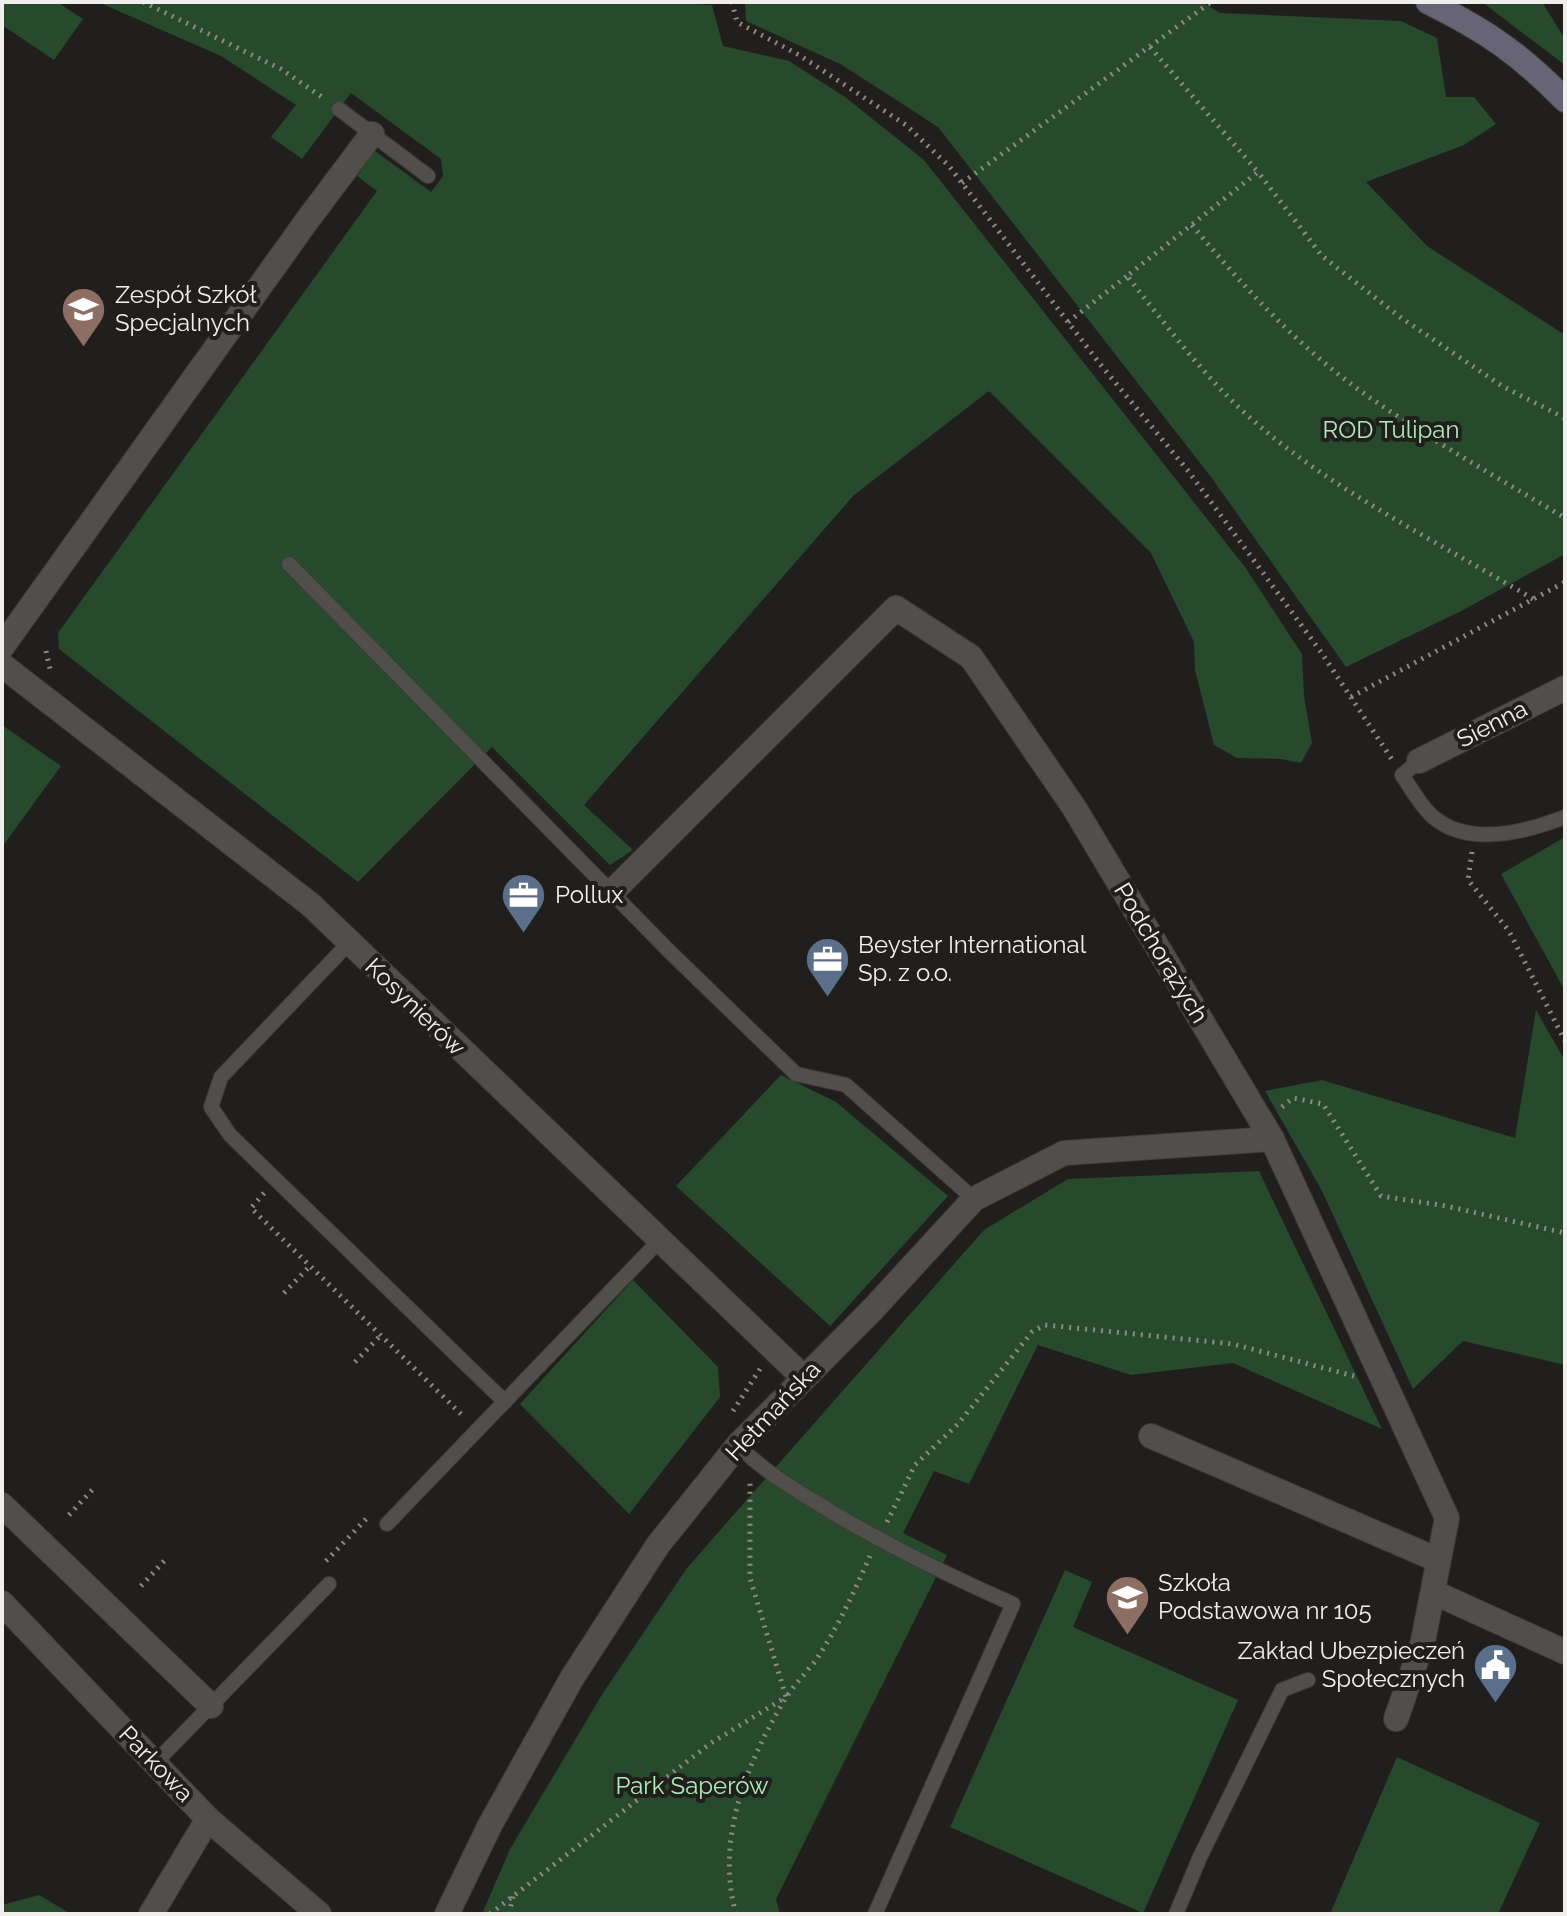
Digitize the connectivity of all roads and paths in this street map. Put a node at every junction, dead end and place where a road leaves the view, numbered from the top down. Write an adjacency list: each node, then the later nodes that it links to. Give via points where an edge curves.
1 (143, 2): 7 (path, via 281,69)
2 (732, 2): 11 (path, via 737,22 799,55 906,125)
3 (1211, 2): 5 (path)
4 (1428, 2): 6 (main road, via 1483,29)
5 (1150, 47): 9 (path); 11 (path)
6 (1565, 100)
7 (339, 109): 8 (lane)
8 (372, 134): 10 (lane); 20 (street)
9 (1258, 172): 12 (path); 15 (path, via 1322,256 1502,386)
10 (428, 176)
11 (962, 183): 14 (path)
12 (1192, 225): 13 (path); 16 (path, via 1239,283 1370,398)
13 (1127, 276): 14 (path); 19 (path, via 1255,422 1331,477)
14 (1068, 322): 25 (path, via 1189,472)
15 (1565, 418)
16 (1565, 518)
17 (289, 564): 29 (lane)
18 (1565, 582): 19 (path)
19 (1533, 599): 25 (path)
20 (2, 647)
21 (46, 651): 23 (path, via 49,667)
22 (2, 665): 30 (street, Kosynierów, via 311,905)
23 (60, 680)
24 (1565, 688): 26 (street, Sienna)
25 (1351, 697): 26 (path)
26 (1411, 768): 28 (lane, via 1433,817)
27 (1565, 817): 28 (lane, via 1532,829)
28 (1474, 835): 31 (path, via 1468,880 1509,931)
29 (612, 892): 32 (street, Podchorążych, via 896,608 971,657 1075,809); 34 (lane, via 796,1074 846,1085)
30 (349, 943): 33 (lane, via 221,1077 211,1107 230,1135); 36 (street, Kosynierów)
31 (1565, 1041)
32 (1267, 1131): 34 (street, Hetmańska, via 1064,1153); 35 (path, via 1293,1098 1323,1104 1381,1196); 43 (street, Podchorążych)
33 (276, 1181): 37 (path, via 251,1208); 44 (lane)
34 (974, 1199): 42 (street, Hetmańska)
35 (1565, 1233)
36 (659, 1241): 40 (street, Kosynierów); 44 (lane)
37 (310, 1266): 38 (path); 39 (path)
38 (284, 1293)
39 (381, 1335): 41 (path); 46 (path, via 465,1417)
40 (775, 1351): 42 (street, Kosynierów); 45 (path)
41 (355, 1362)
42 (803, 1377): 48 (street, Hetmańska)
43 (1385, 1383): 54 (path, via 1233,1344 1045,1325 1032,1332 958,1424 915,1465); 56 (street, Podchorążych, via 1447,1518)
44 (505, 1402): 53 (lane)
45 (731, 1414)
46 (454, 1428)
47 (1151, 1436): 56 (street)
48 (744, 1452): 54 (lane); 64 (path, via 750,1578); 72 (street, Hetmańska, via 658,1545 590,1646)
49 (93, 1489): 52 (path)
50 (2, 1505): 65 (street)
51 (377, 1508): 57 (path)
52 (69, 1515)
53 (387, 1524)
54 (878, 1539): 64 (path, via 846,1610); 76 (lane, via 1013,1604)
55 (166, 1559): 59 (path)
56 (1438, 1560): 60 (street, Podchorążych)
57 (326, 1561)
58 (329, 1584): 65 (lane)
59 (141, 1586)
60 (1435, 1593): 62 (street); 66 (street, Podchorążych)
61 (2, 1603): 67 (street, Parkowa)
62 (1565, 1652)
63 (1308, 1680): 77 (lane, via 1282,1690)
64 (786, 1697): 69 (path, via 711,1743); 75 (path, via 732,1817 727,1882)
65 (211, 1706): 67 (lane)
66 (1396, 1719)
67 (155, 1763): 68 (street, Parkowa)
68 (208, 1819): 70 (street); 71 (street, Parkowa)
69 (513, 1896): 73 (path); 74 (path)
70 (151, 1914)
71 (319, 1914)
72 (447, 1914)
73 (490, 1914)
74 (509, 1914)
75 (736, 1914)
76 (875, 1914)
77 (1176, 1914)

